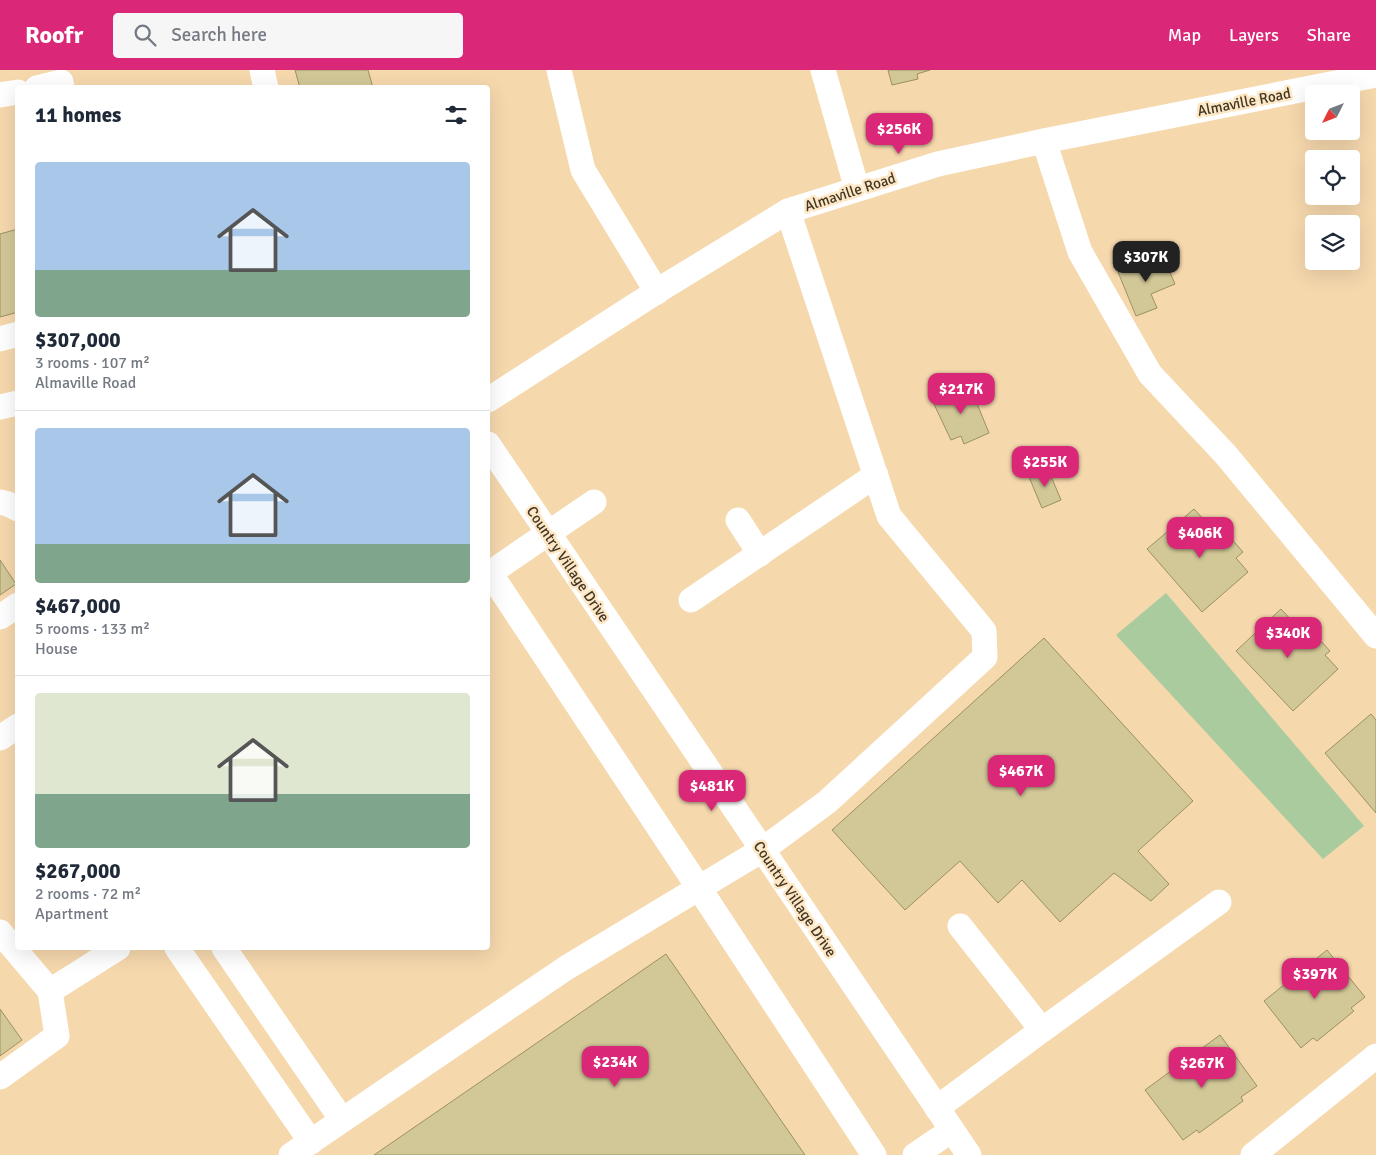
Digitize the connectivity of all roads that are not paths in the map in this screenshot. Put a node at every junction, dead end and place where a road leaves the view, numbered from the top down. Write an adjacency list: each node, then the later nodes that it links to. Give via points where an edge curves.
1 (262, 70): 7 (street)
2 (559, 70): 13 (street, via 583,170)
3 (823, 70): 11 (street)
4 (1376, 75): 10 (street, Almaville Road)
5 (49, 85): 6 (street, via 61,82)
6 (62, 85)
7 (265, 85)
8 (15, 92): 9 (street)
9 (0, 95)
10 (1044, 141): 11 (street, Almaville Road, via 938,164); 30 (street, via 1080,252 1150,374 1226,455)
11 (856, 189): 12 (street, Almaville Road)
12 (788, 212): 13 (street, Almaville Road); 18 (street)
13 (657, 292): 16 (street, Almaville Road)
14 (15, 335): 15 (street)
15 (0, 339)
16 (490, 399)
17 (490, 447): 23 (street, Country Village Drive)
18 (876, 476): 24 (street); 33 (street, via 889,516 984,631 985,657 827,802)
19 (0, 502): 21 (street)
20 (594, 502): 23 (street)
21 (15, 508)
22 (738, 520): 24 (street)
23 (548, 533): 25 (street); 33 (street, Country Village Drive)
24 (760, 554): 27 (street)
25 (490, 573)
26 (490, 575): 34 (street)
27 (691, 600)
28 (15, 607): 29 (street)
29 (0, 617)
30 (1376, 636)
31 (15, 728): 32 (street)
32 (0, 738)
33 (762, 850): 34 (street); 47 (street, Country Village Drive)
34 (699, 888): 48 (street, via 566,968); 51 (street)
35 (1219, 902): 44 (street)
36 (960, 926): 44 (street)
37 (0, 932): 38 (street)
38 (15, 950)
39 (15, 950): 43 (street)
40 (115, 950): 43 (street)
41 (178, 950): 50 (street)
42 (225, 950): 48 (street)
43 (50, 991): 46 (street, via 57,1036)
44 (1042, 1030): 47 (street)
45 (1376, 1056): 54 (street)
46 (0, 1076)
47 (937, 1108): 49 (street, Country Village Drive)
48 (342, 1120): 50 (street)
49 (952, 1130): 52 (street); 53 (street, Country Village Drive)
50 (301, 1148)
51 (874, 1155)
52 (915, 1155)
53 (969, 1155)
54 (1253, 1155)

